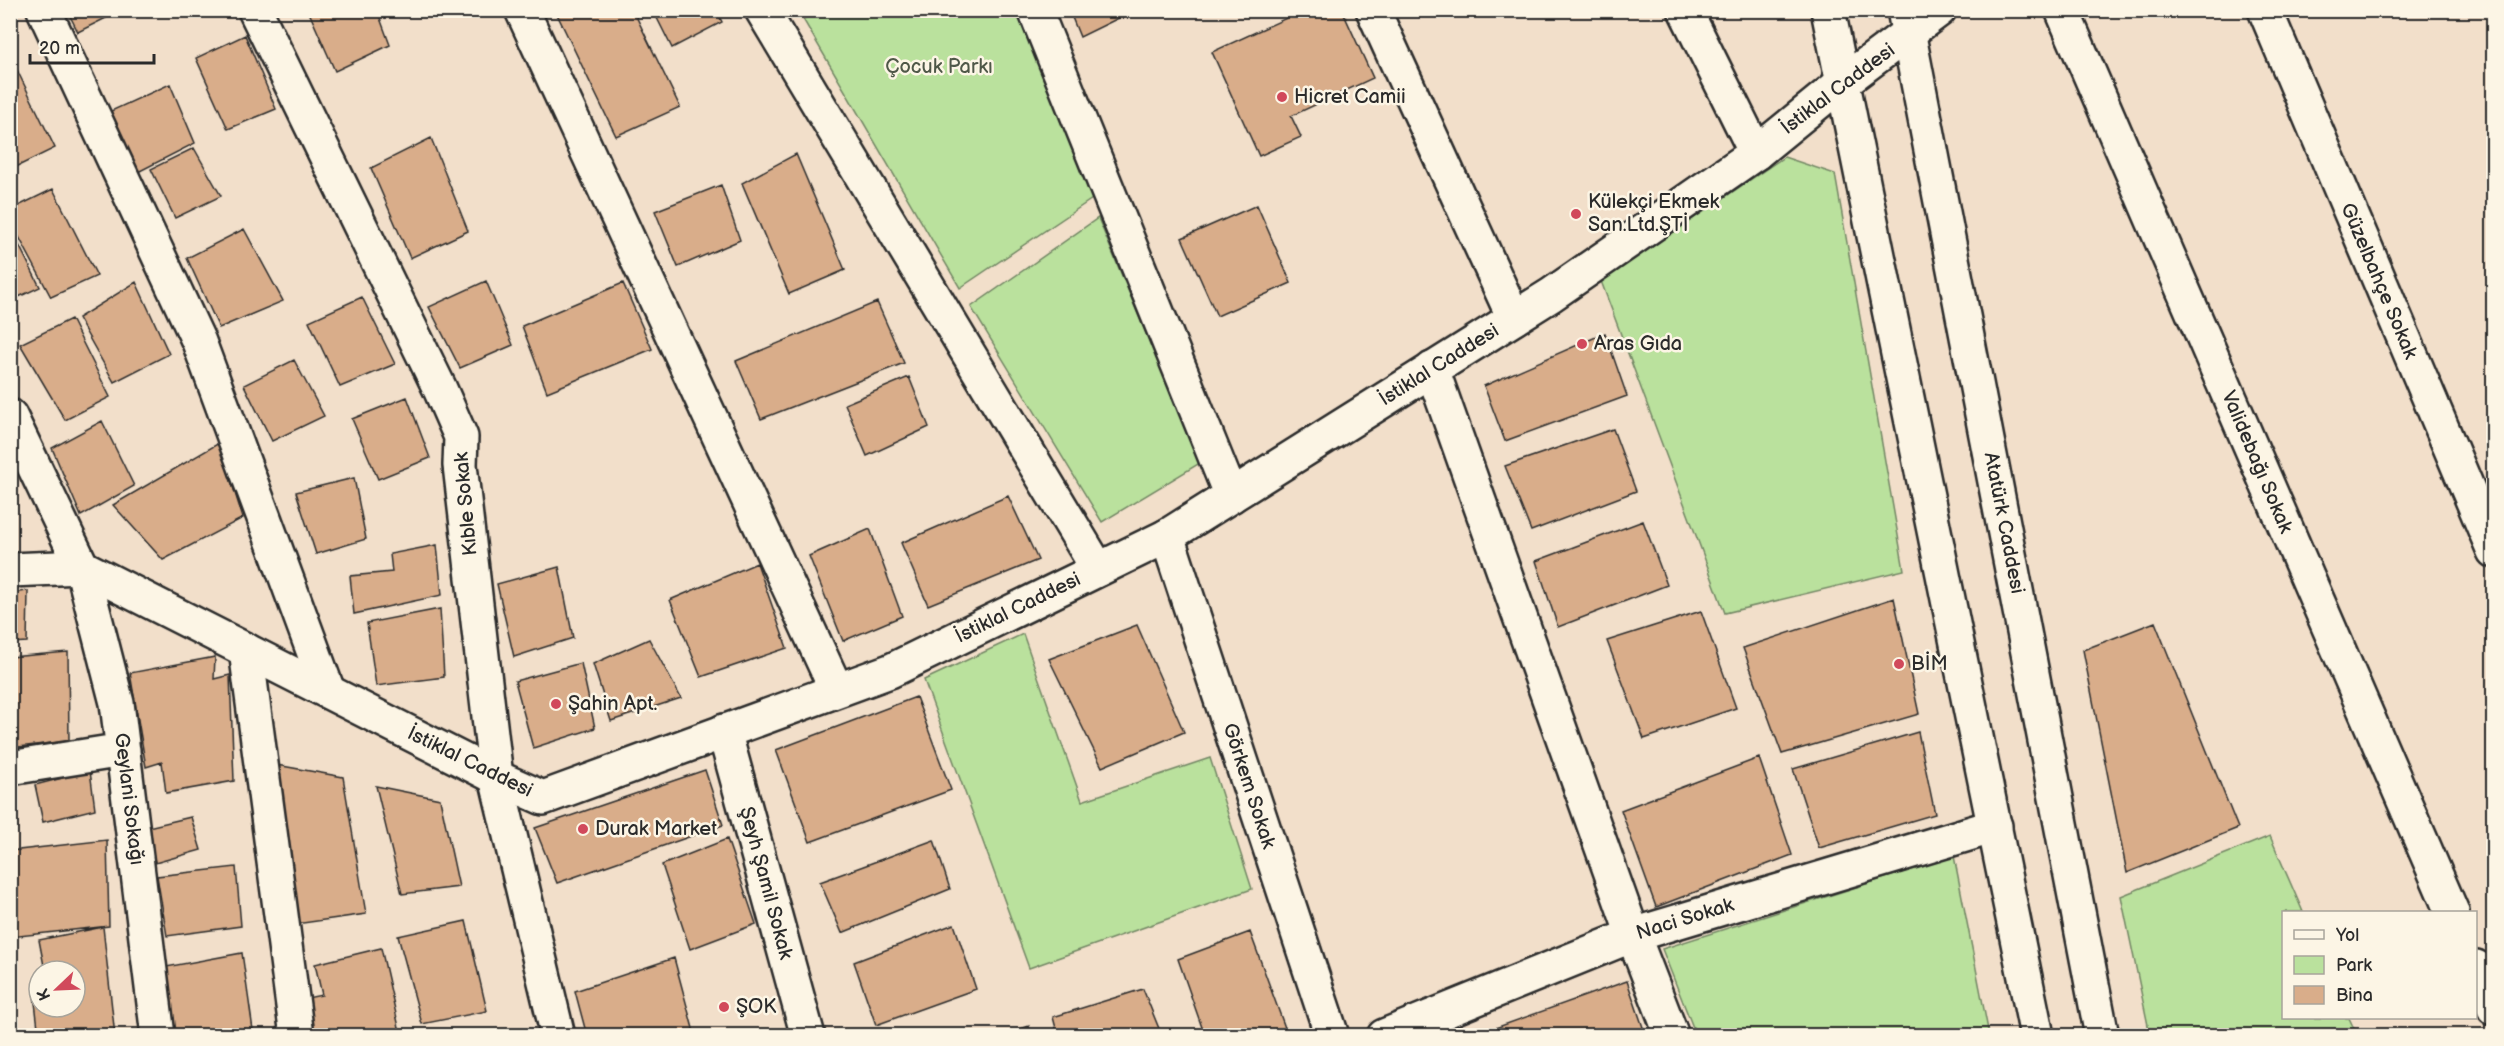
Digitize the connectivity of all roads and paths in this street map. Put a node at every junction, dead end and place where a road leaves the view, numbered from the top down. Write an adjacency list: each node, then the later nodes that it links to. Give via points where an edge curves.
1 (44, 10): 26 (street, via 199,342)
2 (255, 10): 30 (street, Kıble Sokak, via 461,437 460,465)
3 (522, 10): 25 (street)
4 (762, 10): 22 (street)
5 (1035, 10): 18 (street)
6 (1373, 10): 15 (street)
7 (1685, 10): 14 (street)
8 (1828, 10): 13 (street)
9 (1939, 10): 12 (street, İstiklal Caddesi)
10 (2062, 10): 32 (street, Validebağı Sokak)
11 (2265, 10): 20 (street, Güzelbahçe Sokak)
12 (1907, 23): 13 (street, İstiklal Caddesi); 44 (street, Atatürk Caddesi)
13 (1843, 82): 14 (street, İstiklal Caddesi); 31 (street)
14 (1756, 153): 15 (street, İstiklal Caddesi)
15 (1514, 318): 16 (street, İstiklal Caddesi)
16 (1432, 369): 18 (street, İstiklal Caddesi); 33 (street)
17 (10, 416): 21 (street, Geylani Sokağı)
18 (1231, 496): 19 (street, İstiklal Caddesi)
19 (1167, 536): 22 (street, İstiklal Caddesi); 40 (street, Görkem Sokak)
20 (2493, 550)
21 (82, 567): 23 (street, İstiklal Caddesi); 24 (street, İstiklal Caddesi); 28 (street, Geylani Sokağı, via 117,703)
22 (1098, 569): 25 (street, İstiklal Caddesi, via 890,671)
23 (10, 570)
24 (246, 650): 26 (street, İstiklal Caddesi); 37 (street)
25 (836, 689): 27 (street, İstiklal Caddesi)
26 (328, 692): 30 (street, İstiklal Caddesi)
27 (724, 731): 30 (street, İstiklal Caddesi, via 543,798); 39 (street, Şeyh Şamil Sokak)
28 (123, 750): 29 (street); 36 (street, Geylani Sokağı)
29 (10, 768)
30 (496, 777): 38 (street, Kıble Sokak)
31 (1995, 826): 33 (street, Naci Sokak); 43 (street)
32 (2452, 911)
33 (1633, 935): 41 (street, Naci Sokak); 42 (street)
34 (2477, 972): 35 (street)
35 (2493, 1008)
36 (158, 1035)
37 (297, 1035)
38 (558, 1035)
39 (808, 1035)
40 (1332, 1035)
41 (1384, 1035)
42 (1672, 1035)
43 (2037, 1035)
44 (2102, 1035)

